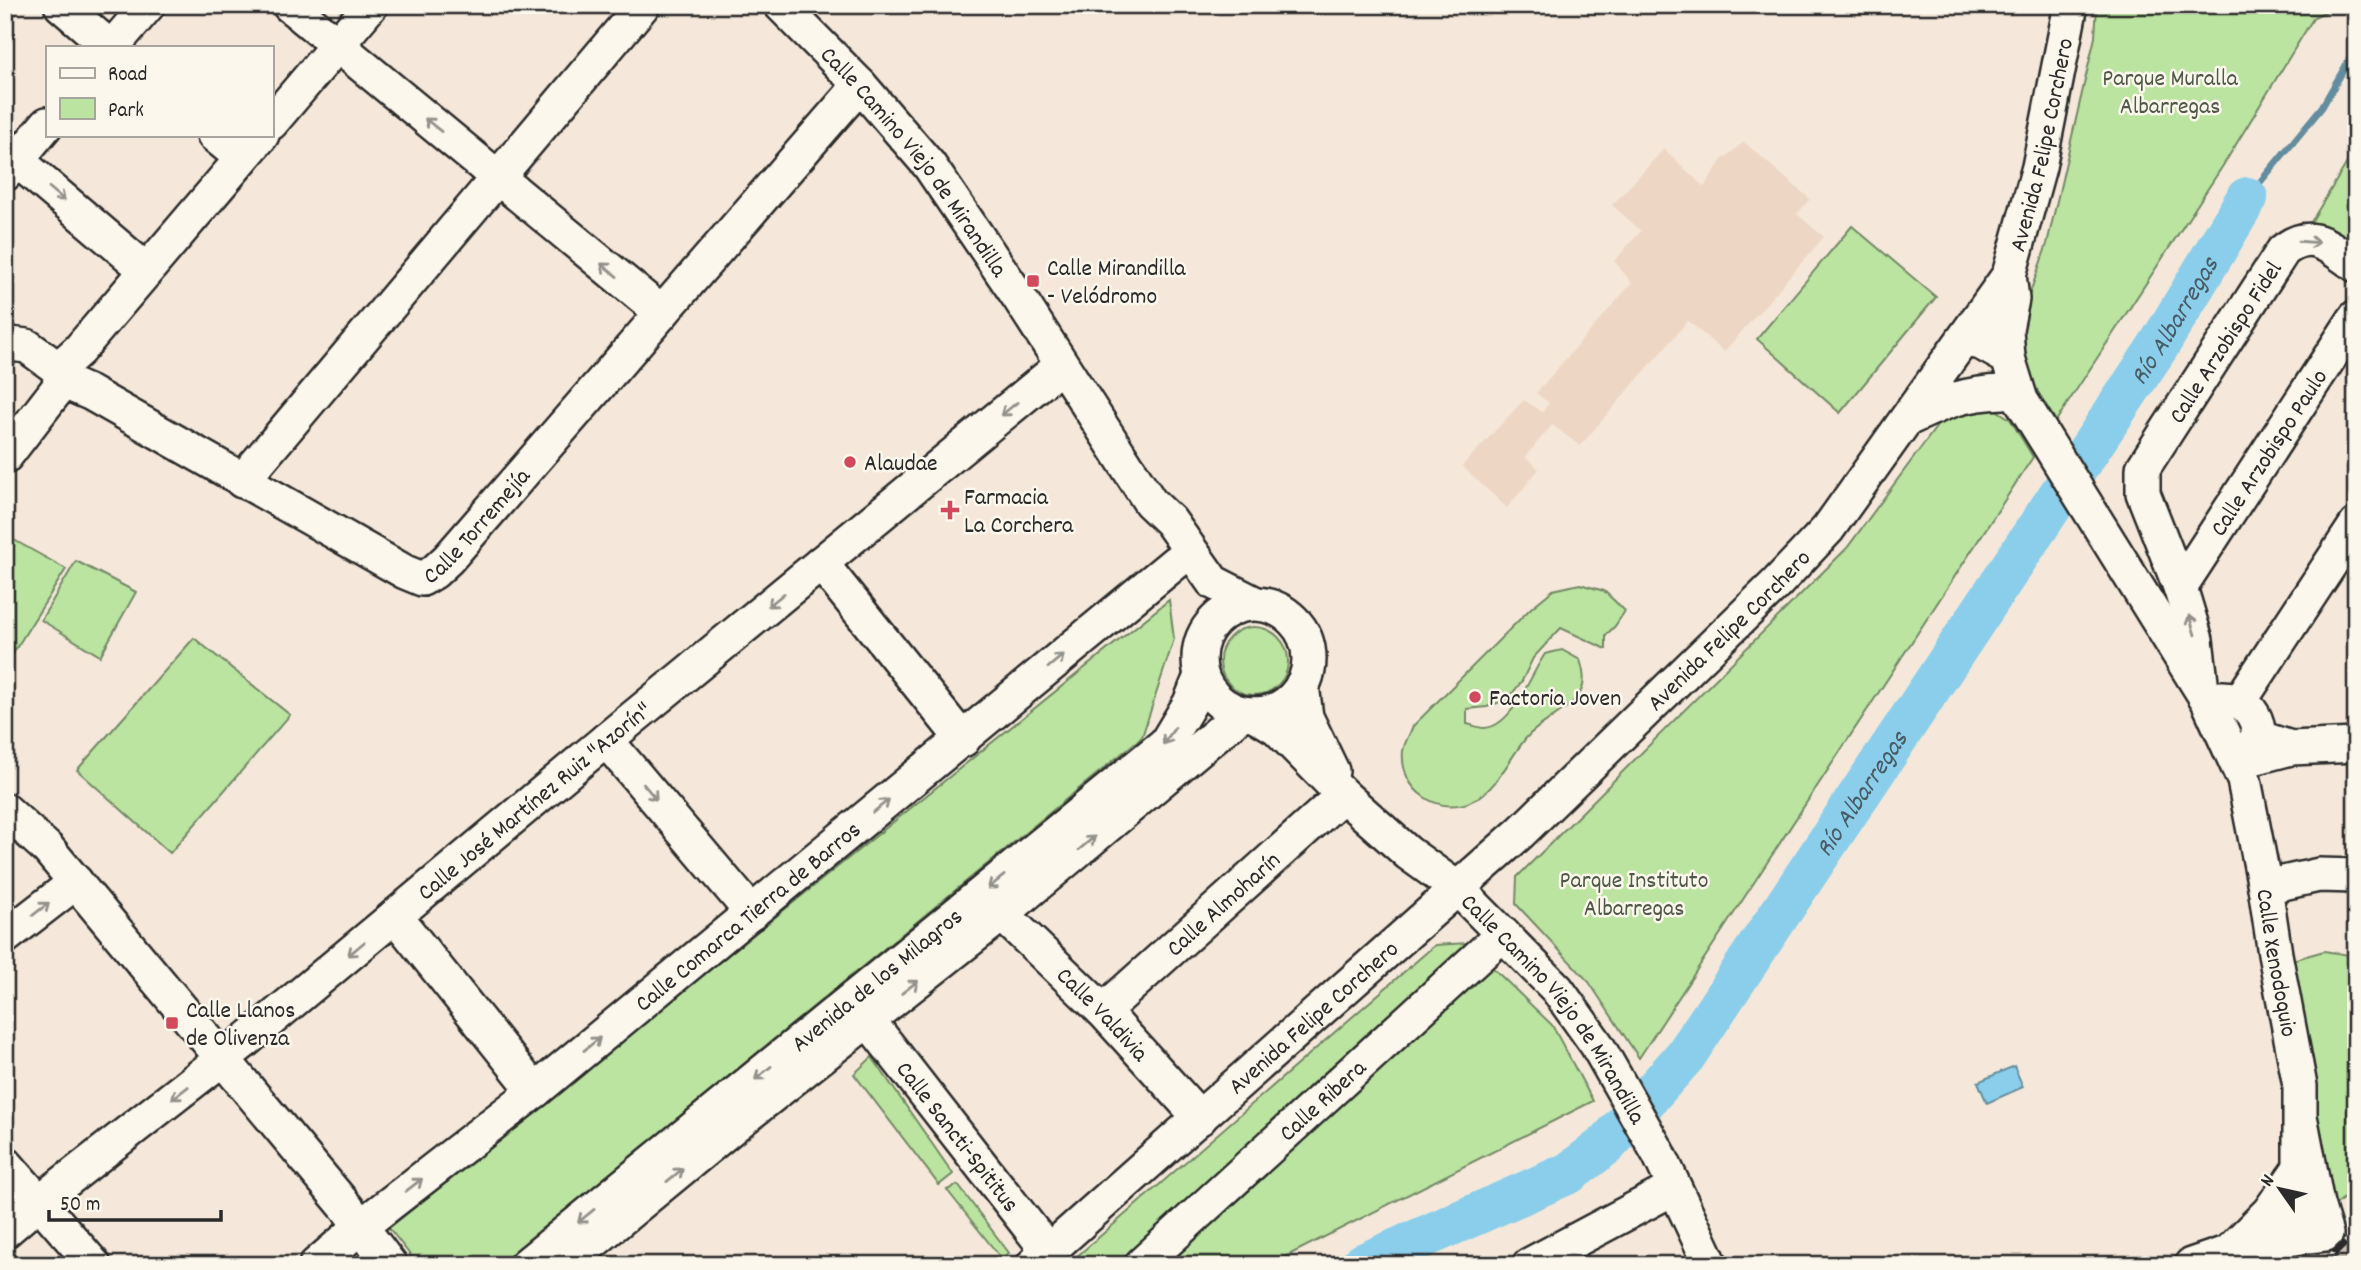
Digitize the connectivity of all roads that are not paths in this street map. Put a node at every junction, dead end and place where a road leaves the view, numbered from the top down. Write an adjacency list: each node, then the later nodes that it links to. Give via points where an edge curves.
1 (61, 5): 8 (street)
2 (148, 5): 9 (street)
3 (289, 5): 10 (street)
4 (372, 5): 10 (street)
5 (643, 5): 17 (street)
6 (2071, 5): 20 (street, Avenida Felipe Corchero, via 2039,167)
7 (788, 7): 11 (street, Calle Camino Viejo de Mirandilla)
8 (110, 46)
9 (112, 46)
10 (337, 46): 12 (street); 17 (street, one-way to 10)
11 (860, 85): 21 (street, Calle Torremejía); 26 (street, Calle Camino Viejo de Mirandilla, via 929,165)
12 (273, 121)
13 (46, 125): 16 (street)
14 (217, 136): 15 (street)
15 (252, 146): 19 (street)
16 (9, 161): 19 (street, one-way to 19)
17 (498, 178): 21 (street, one-way to 17); 32 (street)
18 (2356, 265): 31 (street, Calle Arzobispo Fidel, one-way to 18, via 2283,251 2295,241 2316,239)
19 (146, 270): 27 (street)
20 (2009, 275): 23 (street, Avenida Felipe Corchero); 25 (street)
21 (662, 313): 32 (street, Calle Torremejía, via 447,559 422,579)
22 (2356, 317): 37 (street, Calle Arzobispo Paulo)
23 (1964, 340): 25 (street, via 1981,343); 28 (street, via 1977,365); 29 (street, Avenida Felipe Corchero)
24 (5, 348): 27 (street, Calle Torremejía, via 10,344 27,346)
25 (2008, 358): 28 (street)
26 (1061, 366): 33 (street, Calle Camino Viejo de Mirandilla); 36 (street, Calle José Martínez Ruiz "Azorín", one-way to 36)
27 (59, 375): 30 (street, via 59,387); 32 (street, Calle Torremejía)
28 (2012, 396): 29 (street, via 1965,395); 42 (street, Calle Xenodoquio)
29 (1906, 420): 53 (street, Avenida Felipe Corchero, via 1828,529 1776,584)
30 (5, 457)
31 (2143, 468): 37 (street, Calle Xenodoquio, via 2143,494)
32 (242, 481)
33 (1150, 502): 35 (street, Calle Camino Viejo de Mirandilla, via 1158,533); 38 (street, Calle Camino Viejo de Mirandilla, via 1170,521 1213,582)
34 (2356, 525): 42 (street)
35 (1176, 562): 39 (street, Calle Camino Viejo de Mirandilla, via 1202,607); 45 (street, Calle Comarca Tierra de Barros, one-way to 35)
36 (821, 564): 44 (street, Calle José Martínez Ruiz "Azorín", one-way to 44); 45 (street)
37 (2180, 587): 42 (street, Calle Xenodoquio, one-way to 37)
38 (1254, 603): 39 (street, via 1218,616); 41 (street, via 1290,616 1301,630 1308,648)
39 (1206, 631): 40 (street, via 1198,657)
40 (1201, 676): 43 (street, via 1224,706); 77 (street, Avenida de los Milagros, one-way to 77, via 1166,743)
41 (1302, 685): 43 (street, via 1290,701 1273,710); 48 (street, Calle Camino Viejo de Mirandilla, via 1306,717)
42 (2217, 698): 47 (street, Calle Xenodoquio, via 2255,716 2258,727)
43 (1248, 713): 48 (street, Calle Camino Viejo de Mirandilla, via 1277,728); 55 (street, Avenida de los Milagros, one-way to 43)
44 (606, 740): 54 (street, one-way to 54); 56 (street, Calle José Martínez Ruiz "Azorín")
45 (963, 740): 54 (street, Calle Comarca Tierra de Barros, one-way to 45)
46 (2354, 741): 47 (street)
47 (2248, 750): 52 (street, Calle Xenodoquio, via 2244,780)
48 (1343, 795): 53 (street, Calle Camino Viejo de Mirandilla, via 1408,853); 59 (street, Calle Almoharín)
49 (5, 810): 51 (street)
50 (2356, 876): 52 (street, via 2319,876)
51 (76, 882): 58 (street, one-way to 51); 61 (street)
52 (2266, 887): 64 (street, Calle Xenodoquio, via 2300,1086)
53 (1458, 889): 57 (street, Calle Camino Viejo de Mirandilla); 63 (street, Avenida Felipe Corchero)
54 (752, 913): 62 (street, Calle Comarca Tierra de Barros, one-way to 54)
55 (1002, 914): 59 (street, Calle Valdivia); 60 (street, Avenida de los Milagros, one-way to 55)
56 (396, 915): 61 (street, Calle José Martínez Ruiz "Azorín", one-way to 61); 62 (street)
57 (1503, 934): 67 (street, Calle Camino Viejo de Mirandilla, via 1557,989 1597,1045); 79 (street, Calle Ribera)
58 (5, 937)
59 (1103, 1011): 63 (street, Calle Valdivia)
60 (868, 1020): 73 (street, Calle Sancti-Spititus); 78 (street, Avenida de los Milagros, one-way to 60)
61 (222, 1059): 68 (street, Calle José Martínez Ruiz "Azorín", one-way to 68); 69 (street)
62 (535, 1091): 69 (street, Calle Comarca Tierra de Barros, one-way to 62)
63 (1200, 1118): 73 (street, Avenida Felipe Corchero)
64 (2301, 1121): 66 (street, Calle Xenodoquio); 71 (street, via 2317,1204)
65 (5, 1163): 68 (street)
66 (2301, 1167): 71 (street, Calle Xenodoquio); 72 (street, via 2269,1212)
67 (1674, 1188): 80 (street); 81 (street, Calle Camino Viejo de Mirandilla)
68 (39, 1202): 70 (street, Calle José Martínez Ruiz "Azorín"); 74 (street)
69 (360, 1227): 75 (street, Calle Comarca Tierra de Barros); 76 (street)
70 (5, 1231)
71 (2310, 1236): 72 (street)
72 (2229, 1252): 82 (street)
73 (1041, 1258)
74 (93, 1265)
75 (316, 1265)
76 (390, 1265)
77 (526, 1265)
78 (565, 1265)
79 (1141, 1265)
80 (1529, 1265)
81 (1711, 1265)
82 (2191, 1265)

